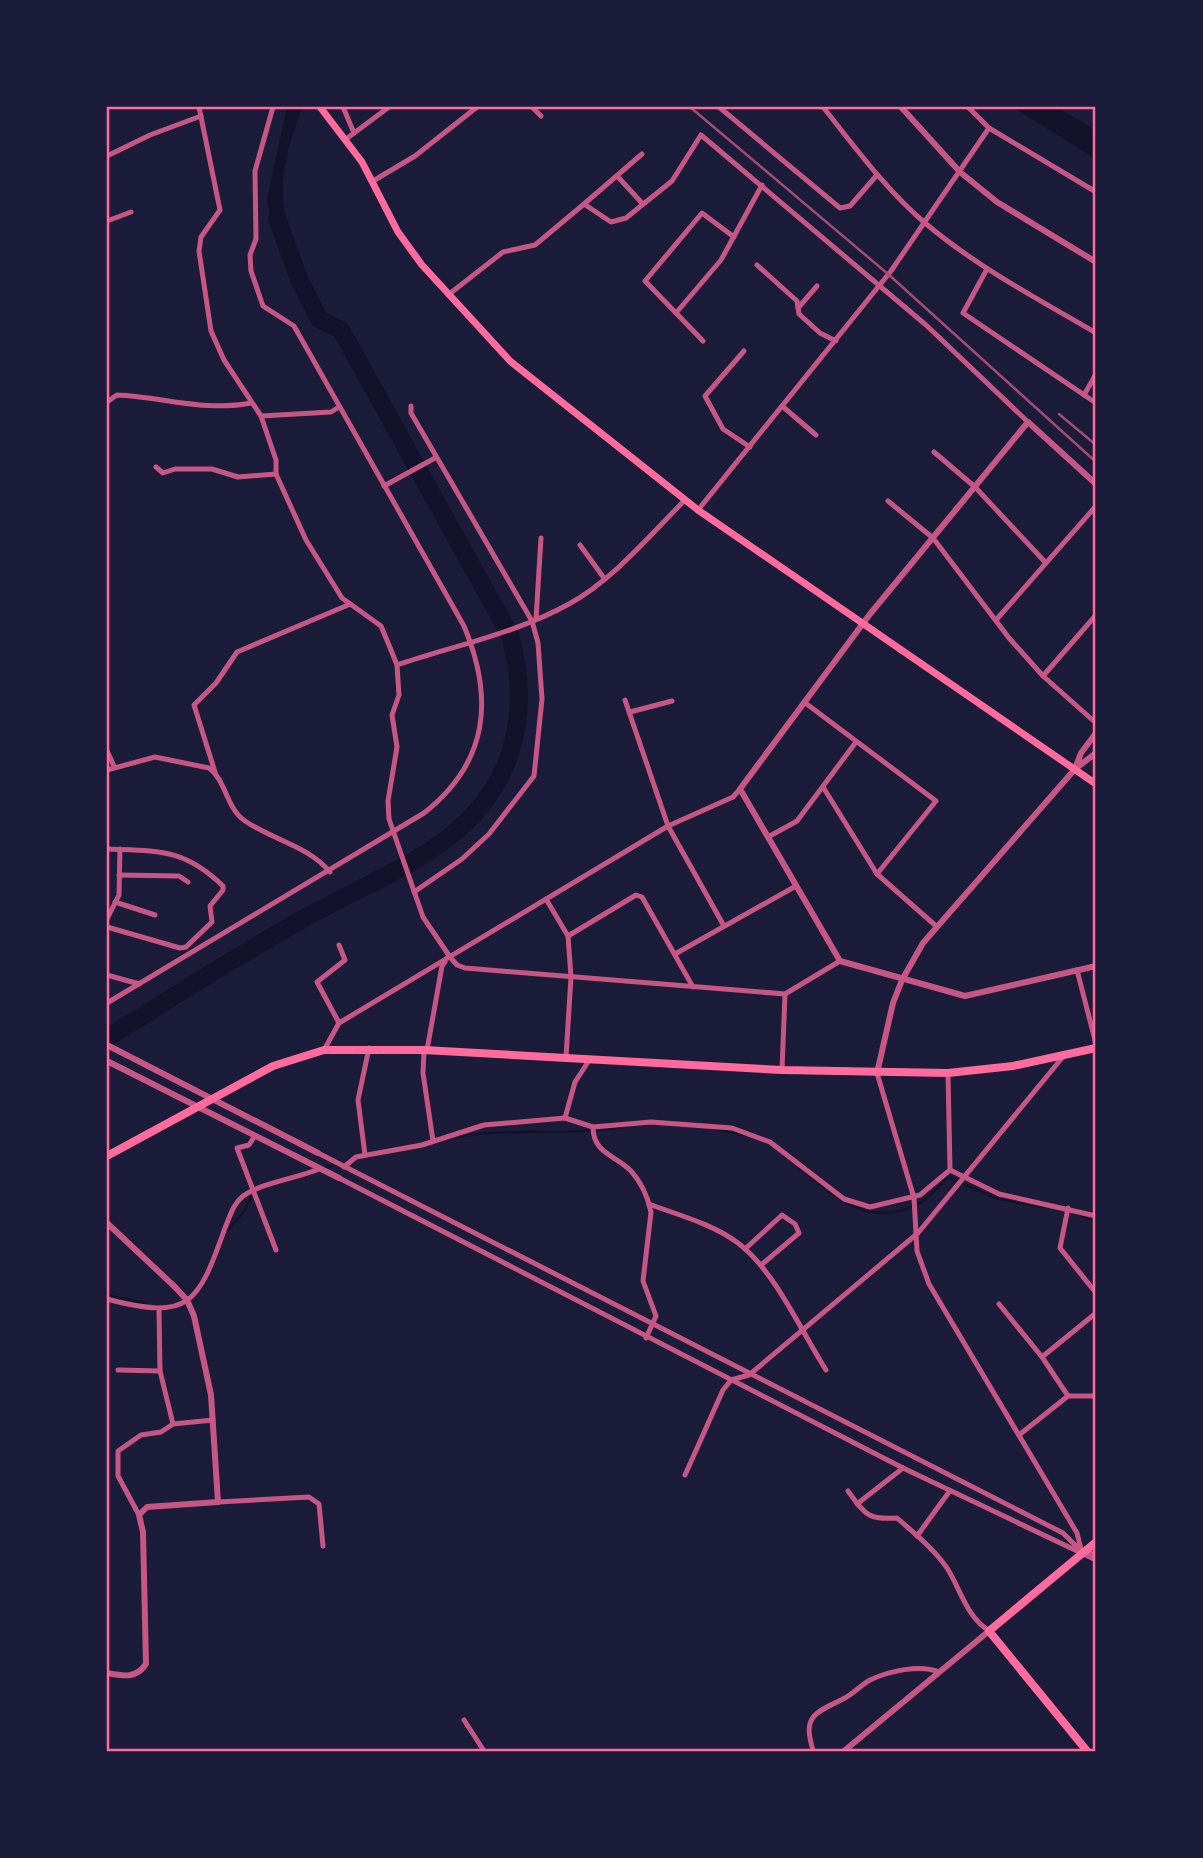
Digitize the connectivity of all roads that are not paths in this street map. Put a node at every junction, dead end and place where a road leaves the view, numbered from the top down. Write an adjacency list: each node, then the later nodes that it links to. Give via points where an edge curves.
1 (199, 107): 12 (street)
2 (273, 107): 52 (street, via 256,171 251,271 263,306 294,326)
3 (320, 107): 16 (main road)
4 (343, 107): 15 (street)
5 (389, 107): 15 (street)
6 (477, 107): 22 (street, via 415,156)
7 (532, 107): 13 (street)
8 (720, 107): 20 (street, via 840,208 850,206)
9 (823, 107): 20 (street)
10 (901, 107): 19 (street)
11 (968, 107): 14 (street)
12 (201, 116): 18 (street); 48 (street, via 220,210 201,237 202,287 217,348)
13 (541, 116)
14 (989, 128): 19 (street); 24 (street)
15 (354, 133): 16 (street)
16 (345, 139): 22 (main road)
17 (642, 154): 21 (street)
18 (107, 156)
19 (960, 172): 29 (street); 31 (street, via 997,202)
20 (877, 175): 29 (street)
21 (618, 177): 25 (street); 26 (street)
22 (373, 181): 36 (main road, via 398,232)
23 (762, 185): 25 (street, via 701,135 672,181); 30 (street); 34 (street)
24 (1096, 192)
25 (642, 203): 26 (street, via 615,223)
26 (584, 204): 36 (street, via 535,245 503,252)
27 (131, 212): 28 (street)
28 (107, 221)
29 (924, 222): 33 (street); 34 (street)
30 (734, 237): 38 (street); 38 (street, via 702,213 645,281)
31 (1096, 262)
32 (757, 265): 37 (street, via 797,301)
33 (986, 269): 39 (street); 46 (street, via 962,313)
34 (880, 285): 43 (street); 54 (street)
35 (817, 286): 37 (street)
36 (448, 295): 64 (main road, via 518,368)
37 (798, 308): 43 (street, via 820,333)
38 (676, 313): 40 (street)
39 (1096, 333)
40 (697, 335): 41 (street); 42 (street)
41 (692, 341)
42 (703, 341)
43 (836, 341): 51 (street)
44 (744, 351): 56 (street, via 705,396 723,429)
45 (1096, 374): 46 (street)
46 (1084, 395): 49 (street)
47 (107, 402): 48 (street, via 117,395 198,407)
48 (251, 402): 53 (street)
49 (1096, 403)
50 (411, 406): 58 (street)
51 (782, 406): 55 (street); 56 (street)
52 (339, 407): 53 (street, via 331,412); 62 (street)
53 (261, 416): 60 (street, via 276,460)
54 (1028, 422): 61 (street); 63 (street)
55 (816, 435)
56 (750, 447): 67 (street)
57 (934, 452): 63 (street)
58 (435, 458): 62 (street); 75 (street)
59 (156, 467): 60 (street, via 163,473 175,468 212,468 238,477)
60 (276, 474): 73 (street, via 306,540)
61 (1096, 484)
62 (384, 486): 78 (street)
63 (975, 487): 69 (street); 71 (street)
64 (685, 500): 67 (main road); 72 (street)
65 (888, 501): 69 (street)
66 (1096, 506): 71 (street)
67 (698, 510): 77 (main road)
68 (541, 538): 75 (street)
69 (933, 538): 76 (street); 77 (street)
70 (580, 545): 72 (street)
71 (1046, 563): 76 (street)
72 (604, 578): 75 (street, via 572,603)
73 (348, 605): 79 (street, via 381,626); 93 (street, via 237,652 216,683 198,699 194,705)
74 (1096, 615): 80 (street)
75 (534, 620): 78 (street); 107 (street, via 542,699 534,776 489,834)
76 (996, 621): 80 (street)
77 (862, 625): 83 (street); 91 (main road)
78 (470, 641): 79 (street); 98 (street, via 483,693 475,747 441,799)
79 (397, 665): 98 (street, via 399,695 392,715 396,765 388,801)
80 (1043, 676): 85 (street)
81 (625, 700): 84 (street)
82 (672, 701): 84 (street)
83 (804, 702): 87 (street); 96 (street)
84 (630, 712): 97 (street)
85 (1096, 723)
86 (1096, 733): 91 (street)
87 (856, 742): 95 (street); 103 (street, via 936,801)
88 (107, 751): 90 (street)
89 (1096, 754): 91 (street)
90 (114, 766): 92 (street); 93 (street, via 164,756)
91 (1075, 769): 94 (main road); 114 (street)
92 (107, 770)
93 (215, 772): 102 (street, via 228,801 246,821 314,856)
94 (1096, 784)
95 (822, 787): 99 (street, via 797,821); 103 (street)
96 (740, 789): 97 (street, via 733,797); 99 (street)
97 (668, 826): 108 (street); 113 (street)
98 (392, 832): 102 (street); 107 (street)
99 (768, 837): 106 (street)
100 (107, 849): 101 (street)
101 (120, 849): 104 (street); 112 (street, via 184,856 205,868 223,886 211,906)
102 (330, 872): 116 (street)
103 (877, 874): 114 (street)
104 (119, 876): 105 (street, via 179,876); 109 (street)
105 (188, 882)
106 (796, 886): 113 (street); 121 (street)
107 (414, 892): 120 (street, via 429,928)
108 (546, 899): 117 (street); 120 (street)
109 (115, 902): 110 (street); 111 (street)
110 (156, 915)
111 (107, 919)
112 (212, 922): 115 (street, via 180,948); 116 (street)
113 (724, 926): 119 (street)
114 (936, 926): 126 (street)
115 (107, 927)
116 (224, 934): 127 (street)
117 (568, 936): 119 (street, via 636,895 642,897); 125 (street)
118 (339, 945): 131 (street, via 345,960 317,982)
119 (675, 954): 128 (street)
120 (450, 957): 125 (street, via 465,968); 131 (street); 136 (street, via 442,966)
121 (840, 961): 126 (street); 129 (street)
122 (1096, 965): 123 (street)
123 (1077, 970): 126 (street, via 965,996); 133 (street)
124 (107, 975): 127 (street)
125 (571, 977): 128 (street); 137 (street)
126 (902, 979): 142 (street)
127 (139, 984): 130 (street)
128 (693, 987): 129 (street)
129 (785, 994): 141 (street)
130 (107, 1003)
131 (339, 1023): 135 (street)
132 (107, 1045): 144 (street)
133 (1096, 1046): 138 (main road)
134 (369, 1048): 135 (main road); 136 (main road); 151 (street, via 358,1100)
135 (324, 1050): 144 (main road, via 272,1066)
136 (426, 1050): 137 (main road); 149 (street, via 422,1073)
137 (566, 1057): 139 (main road)
138 (1062, 1058): 143 (main road); 156 (street)
139 (590, 1059): 141 (main road); 146 (street, via 575,1082)
140 (107, 1061): 145 (street)
141 (782, 1070): 142 (main road)
142 (877, 1073): 143 (main road); 159 (street)
143 (948, 1073): 155 (street)
144 (213, 1099): 145 (main road); 150 (street)
145 (198, 1107): 148 (street); 152 (main road)
146 (565, 1118): 147 (street); 149 (street, via 484,1125)
147 (593, 1127): 159 (street, via 651,1122 732,1128 771,1142 830,1189 859,1205); 160 (street, via 598,1147 633,1173)
148 (254, 1137): 154 (street); 158 (street, via 249,1145 237,1148)
149 (433, 1141): 151 (street)
150 (318, 1153): 153 (street)
151 (365, 1155): 153 (street)
152 (107, 1156)
153 (344, 1167): 174 (street)
154 (319, 1169): 157 (street); 158 (street)
155 (950, 1170): 156 (street); 159 (street)
156 (962, 1177): 161 (street, via 999,1194); 164 (street)
157 (339, 1178): 176 (street)
158 (253, 1191): 166 (street); 170 (street, via 233,1207 207,1279)
159 (914, 1198): 164 (street)
160 (649, 1204): 165 (street); 174 (street, via 643,1280 656,1316)
161 (1068, 1208): 162 (street); 168 (street, via 1060,1248)
162 (1096, 1216)
163 (107, 1223): 170 (street)
164 (918, 1233): 175 (street); 187 (street, via 917,1251 929,1284)
165 (745, 1249): 167 (street); 167 (street, via 782,1215 795,1224 799,1233)
166 (276, 1250)
167 (761, 1265): 175 (street)
168 (1096, 1293)
169 (107, 1299): 172 (street)
170 (187, 1300): 172 (street); 185 (street, via 199,1334)
171 (999, 1304): 177 (street)
172 (159, 1310): 180 (street)
173 (1096, 1313): 177 (street)
174 (652, 1325): 176 (street); 181 (street)
175 (801, 1331): 179 (street); 181 (street)
176 (646, 1338): 182 (street)
177 (1042, 1357): 183 (street)
178 (118, 1370): 180 (street)
179 (826, 1370)
180 (160, 1371): 186 (street)
181 (749, 1375): 182 (street); 198 (street, via 1063,1533)
182 (731, 1380): 188 (street); 189 (street)
183 (1068, 1396): 184 (street); 187 (street)
184 (1095, 1398)
185 (213, 1420): 186 (street); 192 (street)
186 (173, 1424): 194 (street, via 161,1432 141,1435 118,1451 118,1476)
187 (1019, 1434): 198 (street, via 1077,1533)
188 (903, 1468): 191 (street); 193 (street)
189 (685, 1475)
190 (848, 1491): 193 (street)
191 (949, 1492): 195 (street); 198 (street)
192 (218, 1502): 194 (street, via 148,1507); 197 (street, via 309,1497 319,1504)
193 (857, 1504): 195 (street, via 872,1518 897,1518)
194 (139, 1515): 203 (street, via 146,1664 133,1675)
195 (917, 1536): 201 (street, via 948,1569 977,1623)
196 (1096, 1542): 198 (main road)
197 (323, 1546)
198 (1082, 1552): 199 (street); 200 (street); 201 (main road)
199 (1096, 1554)
200 (1096, 1560)
201 (989, 1631): 202 (street); 208 (main road)
202 (939, 1672): 206 (street, via 927,1667 887,1674 822,1710 812,1717 809,1729); 207 (street)
203 (107, 1673)
204 (464, 1720): 205 (street)
205 (484, 1751)
206 (814, 1751)
207 (844, 1751)
208 (1087, 1751)

